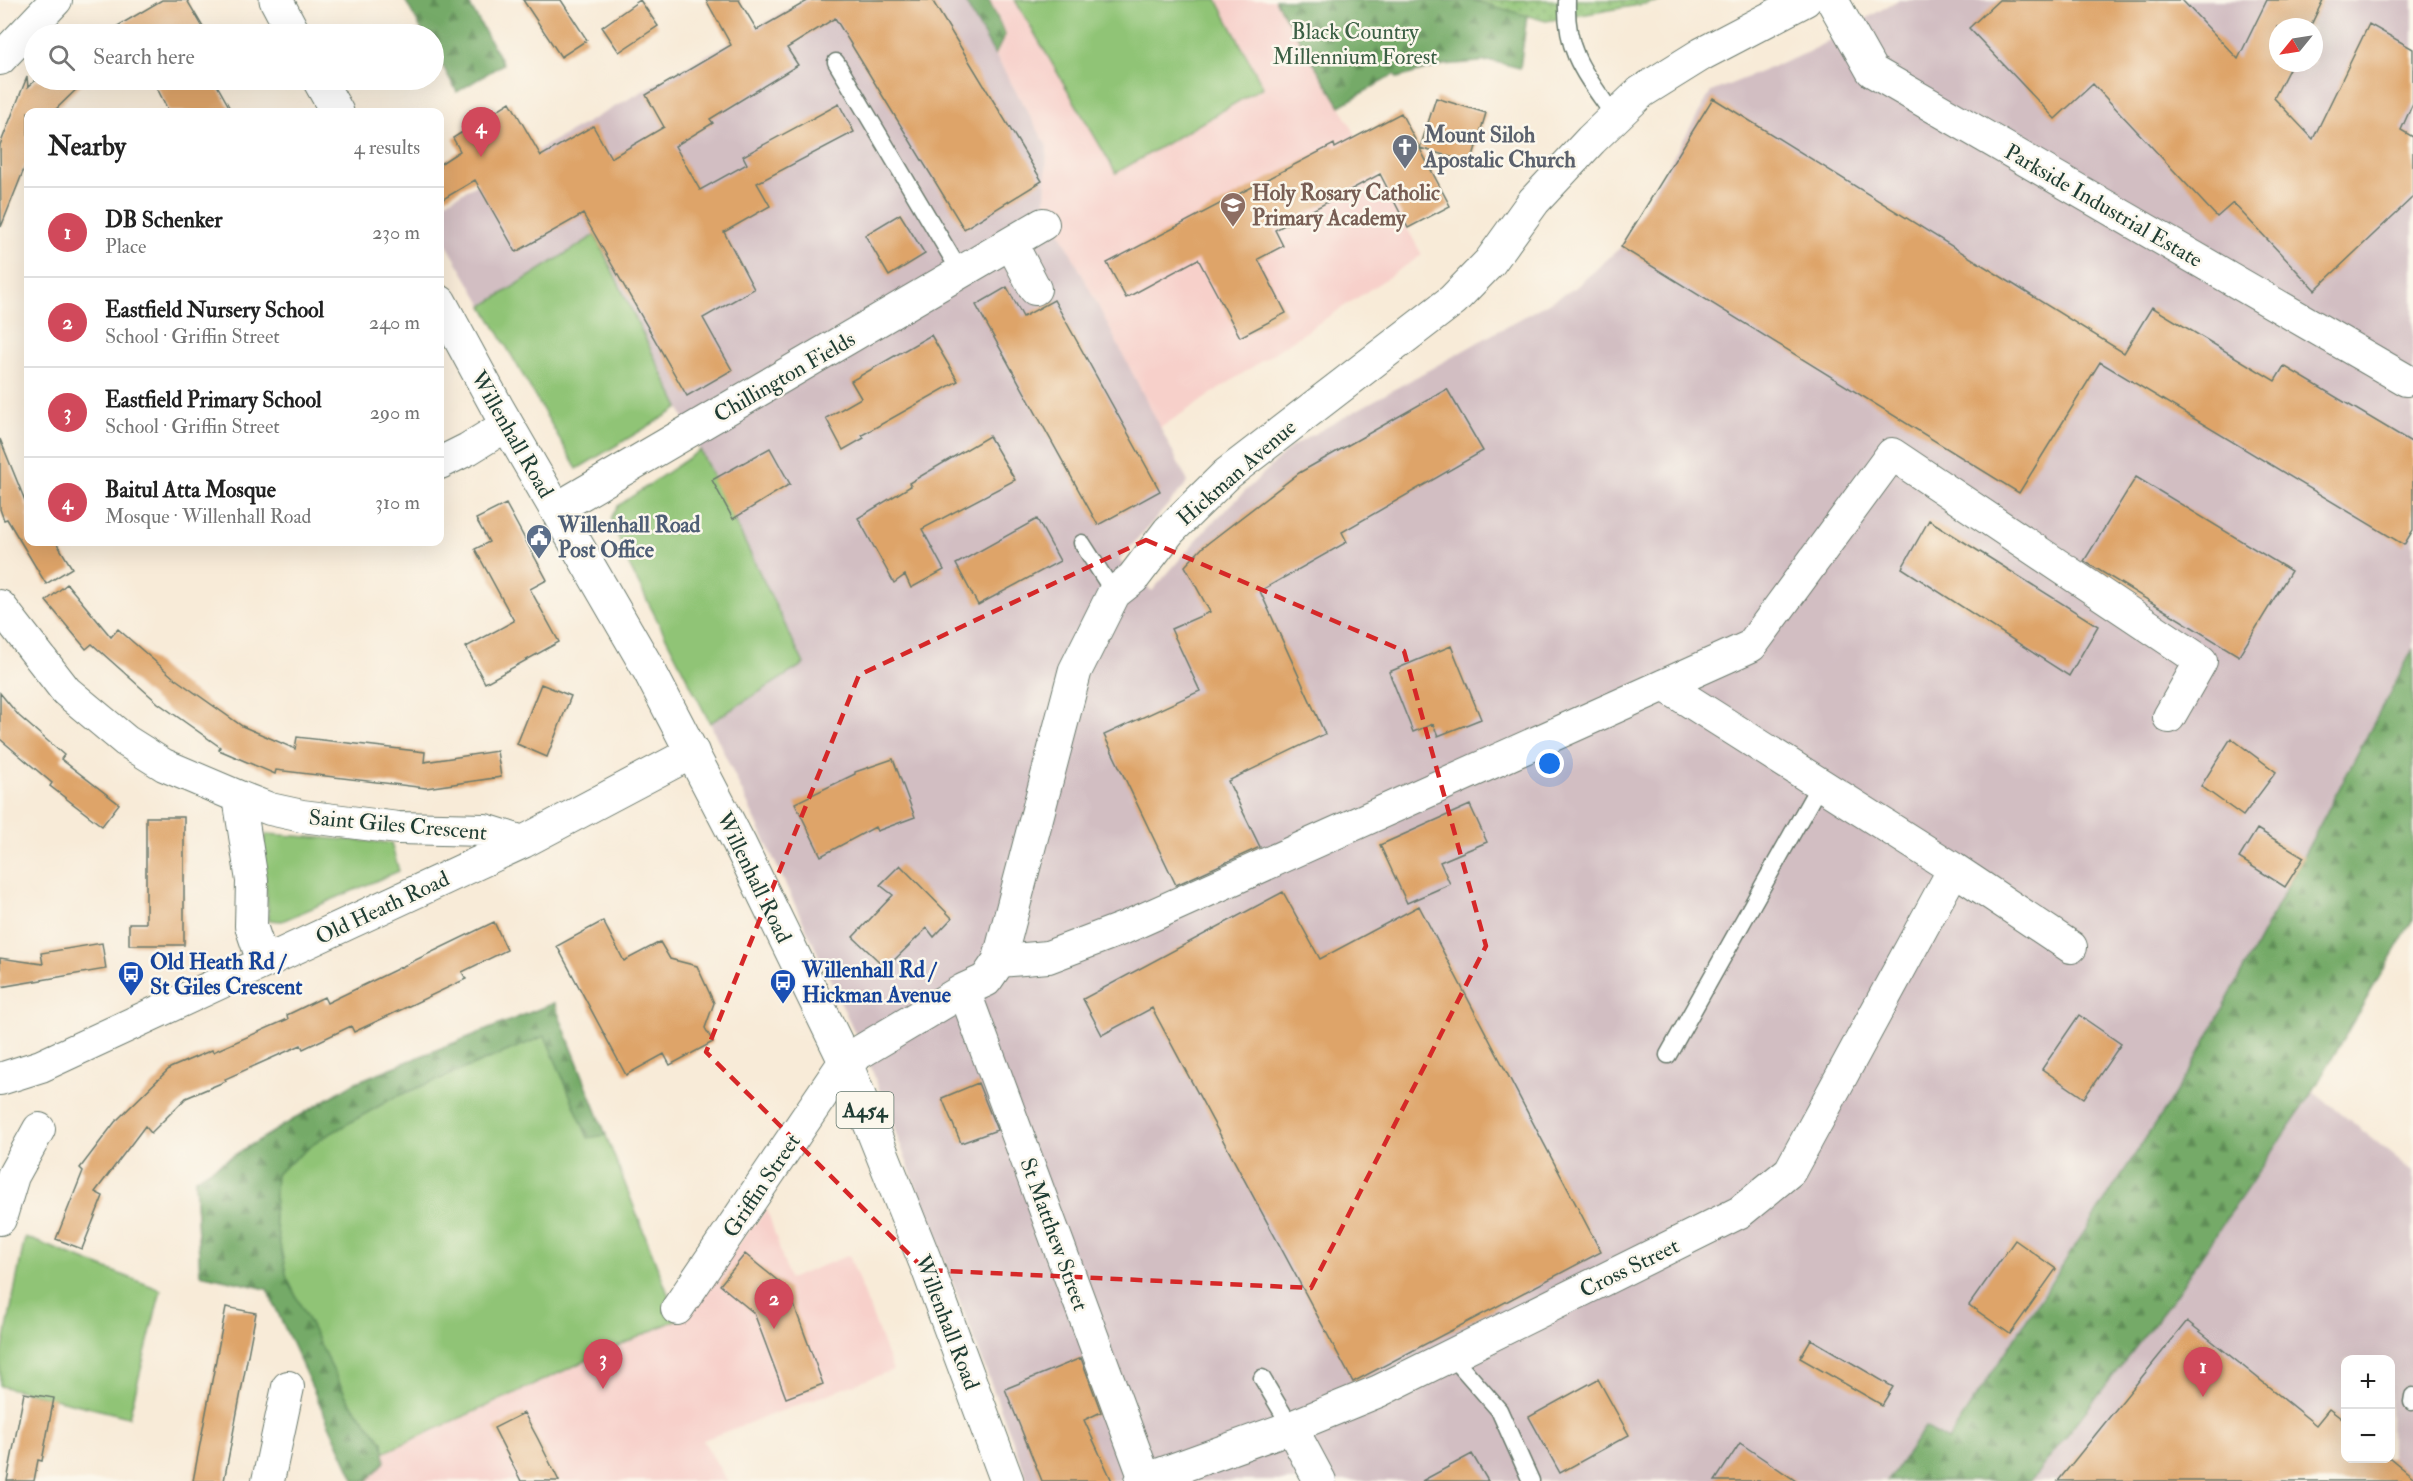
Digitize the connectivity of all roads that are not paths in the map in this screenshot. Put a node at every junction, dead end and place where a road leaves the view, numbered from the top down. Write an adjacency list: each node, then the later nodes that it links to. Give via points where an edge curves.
1 (56, 0): 6 (street)
2 (276, 0): 7 (main road)
3 (1567, 0): 13 (lane, via 1571,47)
4 (1805, 0): 13 (main road, Hickman Avenue, via 1702,54 1641,92)
5 (1832, 0): 19 (street, Parkside Industrial Estate, via 1872,71)
6 (33, 24)
7 (289, 24)
8 (24, 34): 9 (street)
9 (0, 59)
10 (836, 62): 16 (lane)
11 (325, 90): 12 (main road)
12 (335, 108)
13 (1615, 117): 24 (main road, Hickman Avenue, via 1534,201 1490,262 1453,300 1227,474 1168,531 1133,578)
14 (1043, 224): 15 (street, Chillington Fields)
15 (1011, 243): 16 (street, Chillington Fields); 17 (street)
16 (960, 273): 22 (street, Chillington Fields)
17 (1035, 289)
18 (444, 309): 20 (main road, Willenhall Road / A454)
19 (2406, 380)
20 (507, 425): 21 (street); 22 (main road, Willenhall Road / A454)
21 (444, 461)
22 (556, 509): 28 (main road, Willenhall Road / A454)
23 (1082, 543): 24 (lane)
24 (1114, 593): 34 (main road, Hickman Avenue, via 1075,671)
25 (0, 606): 30 (street, Saint Giles Crescent, via 66,691 103,723 164,765)
26 (1664, 685): 27 (street, via 1751,645 1892,454 2201,661); 29 (street); 34 (street, via 1124,928 1048,957)
27 (2169, 717)
28 (693, 752): 31 (street, Old Heath Road); 38 (main road, Willenhall Road / A454)
29 (1820, 784): 32 (street); 37 (lane)
30 (239, 797): 31 (street, Saint Giles Crescent, via 302,816 398,828 485,830); 35 (street, via 252,881 251,926)
31 (523, 842): 35 (street, Old Heath Road)
32 (1954, 869): 33 (street); 44 (street, Cross Street, via 1790,1171 1740,1212)
33 (2071, 947)
34 (999, 961): 36 (main road, Hickman Avenue, via 986,980)
35 (263, 962): 39 (street, Old Heath Road, via 41,1066)
36 (964, 990): 38 (main road, Hickman Avenue); 48 (street, St Matthew Street)
37 (1668, 1055)
38 (845, 1060): 43 (street, Griffin Street); 50 (main road, Willenhall Road / A454)
39 (0, 1079)
40 (39, 1129): 41 (street)
41 (7, 1171): 42 (street)
42 (0, 1219)
43 (677, 1308)
44 (1451, 1355): 47 (street, Cross Street, via 1379,1391); 52 (lane, via 1499,1410)
45 (1262, 1378): 47 (lane)
46 (288, 1387): 49 (street)
47 (1291, 1427): 48 (street, Cross Street); 51 (street)
48 (1143, 1480)
49 (268, 1481)
50 (1007, 1481)
51 (1320, 1481)
52 (1531, 1481)

